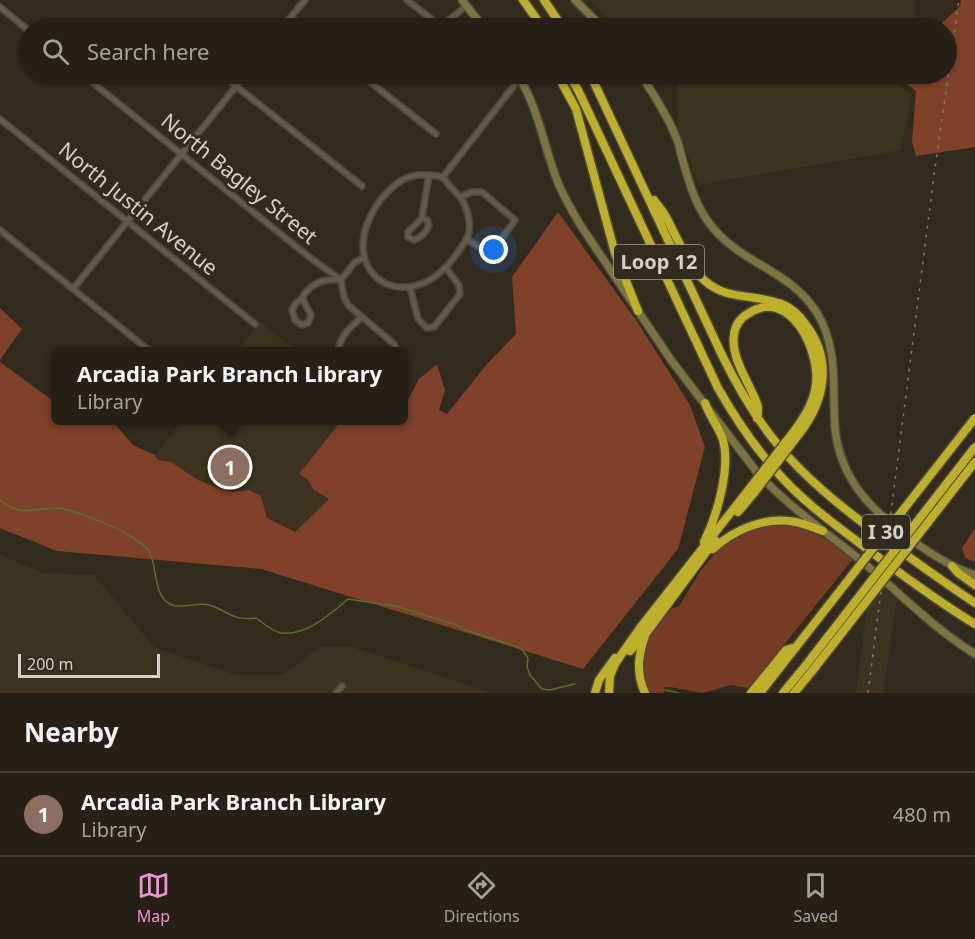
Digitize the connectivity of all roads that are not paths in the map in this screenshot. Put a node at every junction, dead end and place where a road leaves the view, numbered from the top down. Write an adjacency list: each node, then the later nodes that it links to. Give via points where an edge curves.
1 (305, 0): 9 (street)
2 (407, 0): 10 (street)
3 (473, 0): 7 (main road)
4 (523, 0): 13 (highway)
5 (544, 0): 14 (highway)
6 (575, 0): 15 (main road)
7 (464, 3): 11 (street); 12 (main road)
8 (0, 7): 16 (street)
9 (291, 18)
10 (430, 18)
11 (450, 18)
12 (476, 18)
13 (536, 18)
14 (556, 18)
15 (593, 18)
16 (18, 22)
17 (94, 84): 29 (street, North Bagley Street)
18 (234, 84): 26 (street)
19 (373, 84): 28 (street)
20 (513, 84): 31 (street)
21 (523, 84): 45 (main road, via 568,205)
22 (562, 84): 45 (highway, via 576,109 615,253)
23 (575, 84): 63 (highway, Loop 12, via 718,388 756,447 829,520)
24 (595, 84): 33 (highway, Loop 12)
25 (647, 84): 59 (main road, via 676,137 691,190 712,227 735,249 796,288 825,327 833,357 838,446 849,476 879,515)
26 (236, 86): 29 (street); 32 (street)
27 (0, 119): 36 (street, North Justin Avenue)
28 (436, 134)
29 (182, 154): 36 (street); 41 (street, North Bagley Street)
30 (429, 175): 31 (street); 35 (street); 39 (street, via 400,181 375,206 367,224)
31 (442, 177): 34 (street)
32 (362, 186)
33 (645, 189): 52 (highway, Loop 12, via 721,353); 54 (highway, via 666,216 703,280 728,294 788,307 811,331 820,353 823,378 818,402 807,424)
34 (460, 197): 38 (street, via 469,227); 38 (street, via 482,192 515,220 490,250)
35 (422, 218): 35 (street, via 408,232 408,237 422,237 429,225)
36 (127, 222): 43 (street); 47 (street, North Justin Avenue)
37 (0, 230): 43 (street)
38 (466, 239): 40 (street)
39 (363, 258): 41 (street); 42 (street, via 379,280)
40 (446, 268): 42 (street); 42 (street, via 459,285 460,294 434,327 428,328 418,320)
41 (341, 280): 44 (street, via 328,278 306,291); 46 (street, via 348,305)
42 (410, 287)
43 (73, 289): 48 (street)
44 (302, 298): 44 (street, via 292,310 295,320 302,325 308,323 311,315)
45 (638, 311): 51 (main road)
46 (362, 317): 49 (street, via 348,329); 50 (street)
47 (255, 324)
48 (146, 347)
49 (339, 347)
50 (396, 347)
51 (705, 403): 57 (main road, via 767,484); 58 (highway, via 721,436 725,465)
52 (757, 418): 54 (highway, via 758,407 733,339 744,316 754,309 769,307 785,313 799,326 815,359 814,396); 62 (highway, Loop 12, via 822,490)
53 (975, 418): 65 (highway, I 30, bridge)
54 (797, 432): 58 (highway, bridge)
55 (975, 447): 67 (highway, bridge)
56 (975, 462): 67 (highway, I 30, bridge)
57 (823, 531): 58 (highway, via 772,520 752,525); 66 (main road, via 944,633)
58 (703, 553): 64 (highway)
59 (952, 566): 60 (main road); 61 (highway)
60 (975, 575)
61 (975, 585)
62 (975, 603)
63 (975, 624)
64 (643, 630): 70 (highway, via 603,672); 71 (highway, via 615,663); 72 (highway, via 617,671); 73 (highway, via 638,663)
65 (791, 650): 74 (highway); 75 (highway, I 30)
66 (975, 654)
67 (809, 667): 76 (highway); 77 (highway, I 30)
68 (342, 686): 69 (street)
69 (336, 693)
70 (595, 693)
71 (609, 693)
72 (614, 693)
73 (645, 693)
74 (751, 693)
75 (760, 693)
76 (783, 693)
77 (794, 693)

